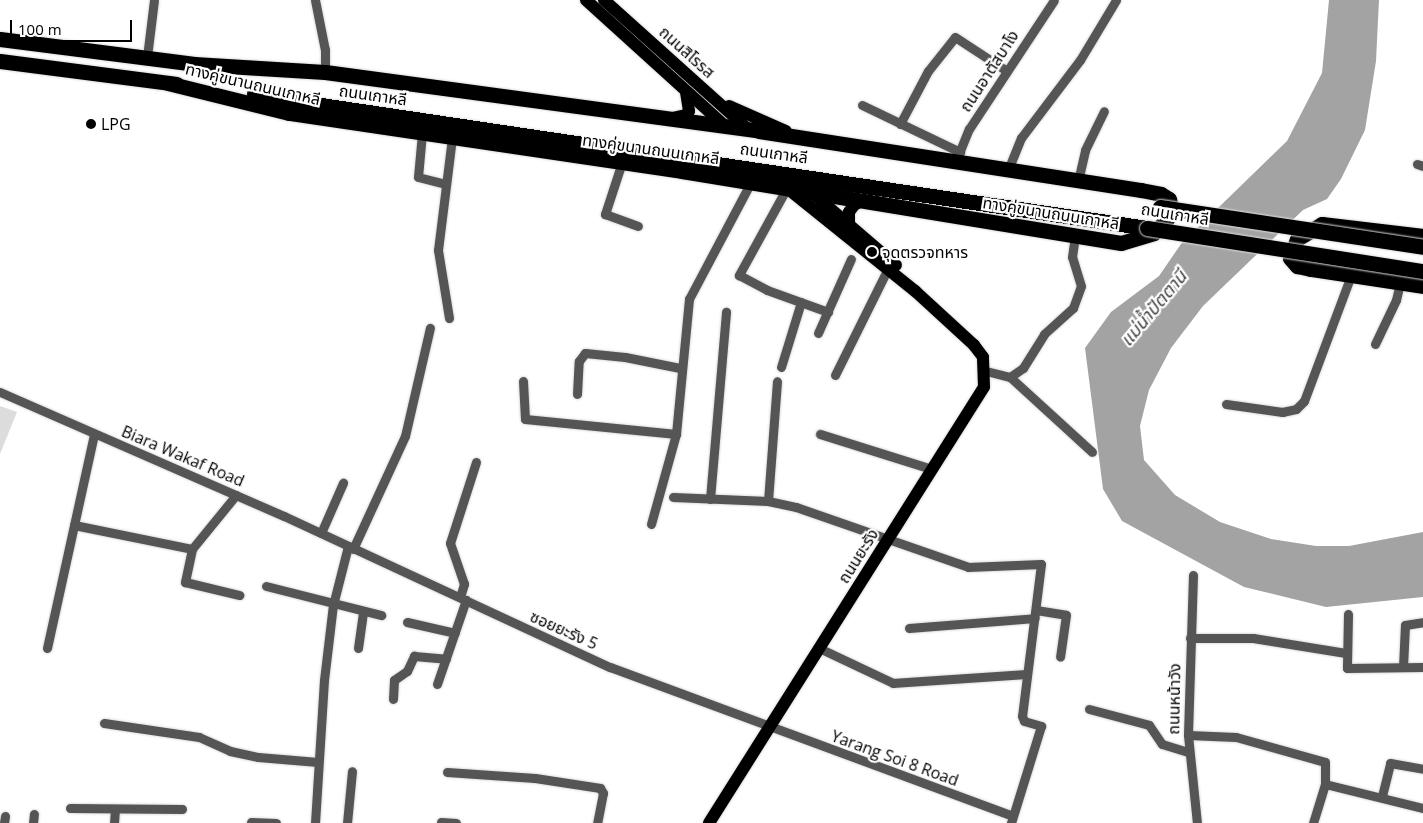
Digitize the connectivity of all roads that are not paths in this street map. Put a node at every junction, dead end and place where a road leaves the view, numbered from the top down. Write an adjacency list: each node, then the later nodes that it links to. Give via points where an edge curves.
1 (154, 0): 9 (street)
2 (315, 0): 13 (street, via 326,50)
3 (586, 0): 15 (main road, ถนนสิโรรส)
4 (604, 0): 16 (main road, ถนนสิโรรส)
5 (1054, 0): 12 (street, ถนนอาตัสบาโง)
6 (1116, 0): 28 (street, via 1080,60 1021,138)
7 (0, 39): 8 (highway)
8 (61, 46): 9 (highway); 11 (highway)
9 (147, 57): 13 (highway, ทางคู่ขนานถนนเกาหลี, via 194,64)
10 (0, 61): 11 (highway, ถนนเกาหลี)
11 (81, 70): 14 (highway, ถนนเกาหลี)
12 (1006, 71): 20 (street, via 955,37 928,71); 26 (street, ถนนอาตัสบาโง, via 970,129)
13 (324, 72): 19 (highway, ทางคู่ขนานถนนเกาหลี)
14 (168, 83): 23 (highway, ทางคู่ขนานถนนเกาหลี, via 289,112); 38 (highway, ถนนเกาหลี, via 570,140)
15 (685, 90): 19 (main road, via 689,110 686,115); 21 (main road, ถนนสิโรรส)
16 (713, 98): 22 (main road, ถนนสิโรรส); 24 (main road)
17 (862, 105): 20 (street)
18 (1104, 111): 29 (street, via 1085,150)
19 (669, 119): 21 (highway, ทางคู่ขนานถนนเกาหลี)
20 (900, 124): 26 (street)
21 (725, 126): 22 (highway, ทางคู่ขนานถนนเกาหลี)
22 (748, 129): 24 (highway, ทางคู่ขนานถนนเกาหลี)
23 (422, 133): 25 (highway, ทางคู่ขนานถนนเกาหลี); 31 (street, via 418,177)
24 (801, 137): 26 (highway, ทางคู่ขนานถนนเกาหลี)
25 (452, 138): 27 (highway, ทางคู่ขนานถนนเกาหลี); 31 (street)
26 (958, 158): 28 (highway, ทางคู่ขนานถนนเกาหลี)
27 (622, 162): 30 (highway, ทางคู่ขนานถนนเกาหลี); 37 (street, via 605,214)
28 (1008, 170): 29 (highway, ทางคู่ขนานถนนเกาหลี)
29 (1078, 181): 39 (highway, ทางคู่ขนานถนนเกาหลี, via 1161,194 1168,199 1171,208 1167,219 1154,233 1135,240 1121,242)
30 (751, 182): 32 (highway, ทางคู่ขนานถนนเกาหลี); 57 (street, via 689,299)
31 (446, 184): 52 (street, via 438,262)
32 (785, 190): 33 (highway, ทางคู่ขนานถนนเกาหลี); 43 (main road); 48 (street, via 739,275 767,290)
33 (810, 191): 34 (highway, ทางคู่ขนานถนนเกาหลี); 36 (main road)
34 (864, 200): 36 (main road, via 849,212); 38 (highway, via 921,202); 39 (highway, ทางคู่ขนานถนนเกาหลี)
35 (1160, 208): 41 (highway, ถนนเกาหลี, bridge)
36 (849, 224): 49 (main road, via 917,284)
37 (638, 226)
38 (1147, 228): 44 (highway, ถนนเกาหลี, bridge)
39 (1075, 235): 60 (street, via 1072,257 1081,286 1073,308 1044,334 1023,368)
40 (1423, 236): 45 (highway, via 1322,224 1297,238 1290,250 1290,258 1298,266)
41 (1423, 247)
42 (851, 260): 51 (street)
43 (888, 268): 49 (main road); 59 (street)
44 (1423, 271)
45 (1352, 276): 46 (highway); 65 (street, via 1304,401 1296,409 1282,412)
46 (1400, 283): 47 (highway); 55 (street, via 1396,300)
47 (1423, 286)
48 (801, 302): 51 (street); 56 (street)
49 (938, 311): 58 (main road, via 974,345 983,357)
50 (726, 312): 75 (street)
51 (828, 312): 54 (street)
52 (449, 318)
53 (430, 328): 81 (street, via 405,436)
54 (818, 334)
55 (1375, 344)
56 (781, 366)
57 (680, 368): 64 (street, via 585,353 579,361); 67 (street)
58 (986, 371): 60 (street); 71 (main road, ถนนยะรัง, via 984,387 974,406)
59 (835, 375)
60 (1010, 377): 69 (street)
61 (523, 381): 67 (street, via 525,419)
62 (777, 381): 76 (street)
63 (0, 392): 66 (street, Biara Wakaf Road)
64 (576, 394)
65 (1226, 404)
66 (94, 434): 73 (street, Biara Wakaf Road); 78 (street)
67 (676, 434): 77 (street)
68 (820, 434): 71 (street)
69 (1092, 452)
70 (476, 462): 86 (street, via 450,543 464,584)
71 (932, 469): 80 (main road, ถนนยะรัง)
72 (343, 483): 79 (street)
73 (236, 495): 79 (street, Biara Wakaf Road); 82 (street)
74 (673, 497): 75 (street)
75 (710, 499): 76 (street)
76 (768, 502): 80 (street, via 796,507)
77 (651, 524)
78 (74, 525): 82 (street); 97 (street)
79 (320, 533): 81 (street, Biara Wakaf Road)
80 (888, 538): 89 (street, via 968,567 1041,564); 99 (main road, ถนนยะรัง)
81 (350, 547): 86 (street, ซอยยะรัง 5); 87 (street)
82 (192, 548): 85 (street, via 185,582)
83 (1192, 575): 96 (street, ถนนหน้าวัง)
84 (266, 586): 87 (street)
85 (239, 595)
86 (463, 599): 95 (street); 110 (street, ซอยยะรัง 5, via 610,667)
87 (333, 605): 88 (street); 113 (street)
88 (363, 611): 91 (street); 98 (street)
89 (1035, 614): 94 (street); 101 (street, via 1066,615); 105 (street)
90 (1348, 614): 100 (street)
91 (381, 615)
92 (407, 622): 95 (street)
93 (1423, 622): 103 (street, via 1405,625)
94 (909, 628)
95 (455, 633): 102 (street)
96 (1190, 638): 100 (street, via 1254,638); 111 (street, ถนนหน้าวัง)
97 (47, 648)
98 (358, 648)
99 (819, 648): 105 (street, via 894,683); 110 (main road, ถนนยะรัง)
100 (1346, 653): 103 (street, via 1347,668)
101 (1060, 656)
102 (446, 659): 106 (street); 107 (street, via 414,656 407,671 394,680)
103 (1403, 667): 104 (street)
104 (1423, 667)
105 (1026, 674): 123 (street, via 1022,719 1041,726)
106 (438, 684)
107 (393, 699)
108 (1089, 709): 112 (street, via 1150,725 1162,744)
109 (104, 723): 113 (street, via 199,737 230,751)
110 (768, 728): 123 (street, Yarang Soi 8 Road); 132 (main road, ถนนยะรัง)
111 (1188, 735): 112 (street, ถนนหน้าวัง); 117 (street, via 1236,736 1325,762)
112 (1189, 752): 133 (street, ถนนหน้าวัง)
113 (318, 762): 128 (street)
114 (1423, 769): 118 (street, via 1390,763)
115 (352, 771): 129 (street)
116 (447, 772): 131 (street, via 535,778 600,788 603,793)
117 (1326, 784): 118 (street); 134 (street)
118 (1382, 796): 120 (street)
119 (70, 808): 122 (street)
120 (1423, 808)
121 (182, 809): 122 (street)
122 (115, 810): 126 (street)
123 (1012, 819)
124 (251, 822): 127 (street)
125 (441, 822): 130 (street)
126 (114, 823)
127 (276, 823)
128 (315, 823)
129 (347, 823)
130 (456, 823)
131 (597, 823)
132 (709, 823)
133 (1197, 823)
134 (1313, 823)

